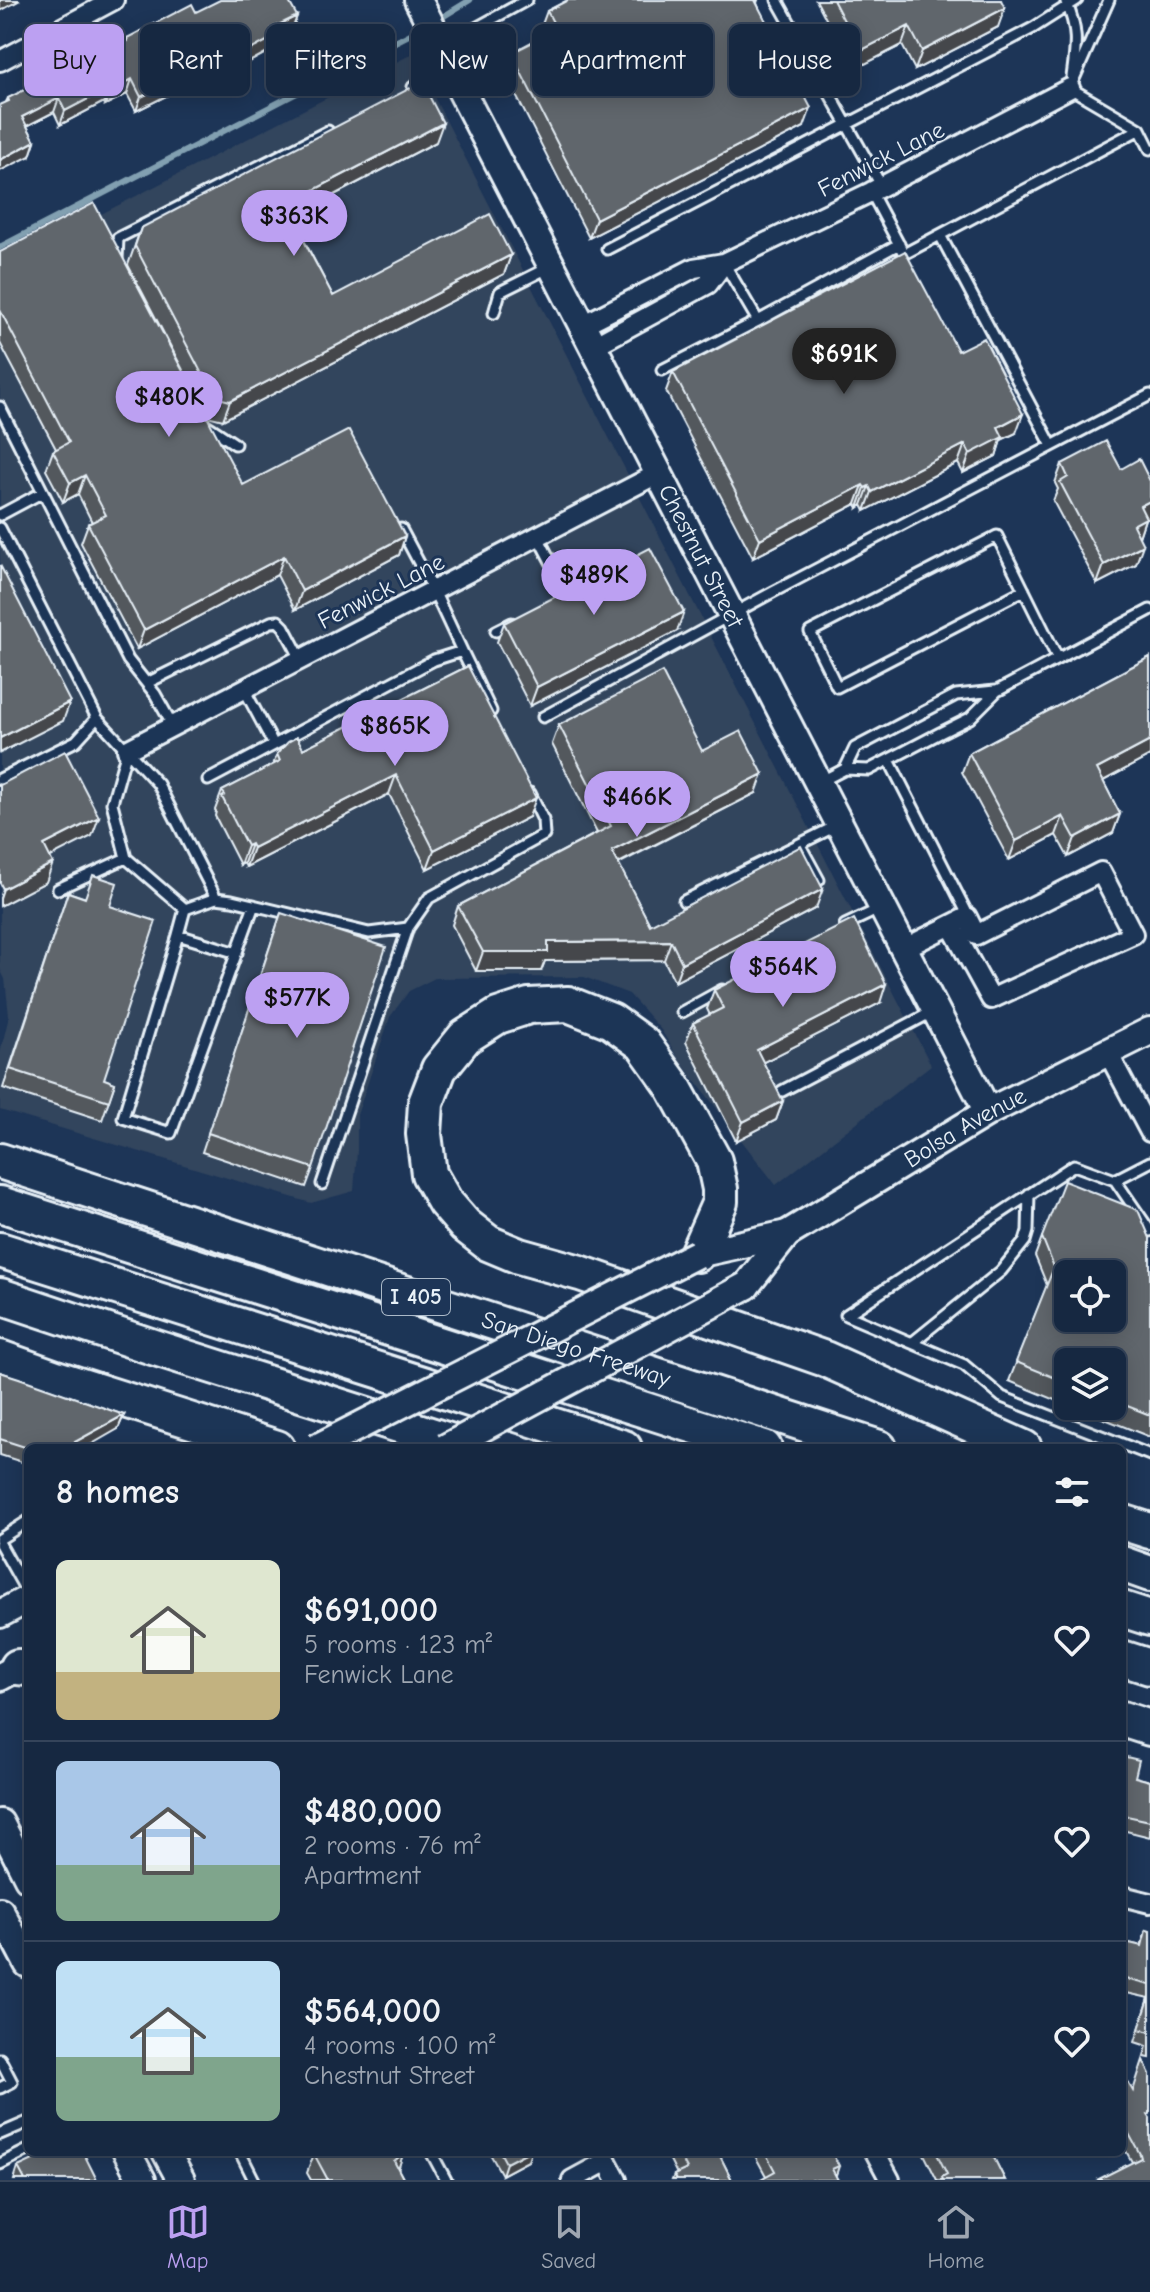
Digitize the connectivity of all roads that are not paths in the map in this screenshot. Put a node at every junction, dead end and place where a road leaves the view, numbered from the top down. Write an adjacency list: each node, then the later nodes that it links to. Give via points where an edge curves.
1 (114, 0): 9 (street)
2 (418, 0): 7 (main road, Chestnut Street)
3 (527, 0): 8 (lane)
4 (777, 0): 14 (lane)
5 (1109, 0): 11 (lane)
6 (1070, 2): 11 (lane, via 1077,38); 14 (lane, via 1033,28)
7 (430, 24)
8 (487, 24)
9 (0, 61)
10 (411, 83): 12 (lane)
11 (1070, 88): 16 (lane); 18 (street, Fenwick Lane)
12 (401, 93)
13 (465, 96): 23 (main road, Chestnut Street)
14 (846, 125): 18 (lane); 21 (lane)
15 (336, 127): 24 (lane, via 118,238 117,261)
16 (1140, 129): 17 (lane); 19 (lane)
17 (1150, 149)
18 (876, 190): 20 (lane); 22 (street, Fenwick Lane)
19 (940, 235): 20 (lane, via 904,254); 33 (lane)
20 (899, 244): 26 (lane)
21 (607, 249)
22 (724, 263): 26 (lane); 27 (street, Fenwick Lane, via 708,284)
23 (550, 267): 25 (lane, via 500,292); 27 (main road, Chestnut Street)
24 (124, 274)
25 (494, 313)
26 (758, 321): 28 (lane)
27 (587, 337): 34 (main road, Chestnut Street)
28 (662, 370)
29 (1150, 395): 33 (lane)
30 (0, 407): 35 (lane)
31 (195, 409): 32 (lane, via 202,423)
32 (235, 444)
33 (1052, 446): 46 (lane)
34 (657, 474): 39 (street, Fenwick Lane); 46 (main road, Chestnut Street)
35 (43, 492): 36 (lane); 52 (lane, via 128,660)
36 (0, 515)
37 (394, 516): 42 (lane)
38 (0, 528): 56 (lane)
39 (538, 537): 42 (street, Fenwick Lane); 43 (lane)
40 (581, 587): 43 (lane)
41 (1024, 590): 41 (lane, via 997,536 810,632 837,687); 50 (lane)
42 (434, 591): 49 (lane); 51 (street, Fenwick Lane)
43 (568, 594): 44 (lane)
44 (556, 600)
45 (1150, 610): 50 (lane)
46 (730, 615): 55 (lane); 66 (main road, Chestnut Street)
47 (520, 618): 48 (lane)
48 (496, 631)
49 (462, 651): 57 (lane); 59 (lane, via 434,660)
50 (1057, 657): 54 (lane)
51 (301, 659): 52 (lane, via 284,627 271,622); 53 (street, Fenwick Lane)
52 (147, 683): 58 (lane)
53 (244, 689): 58 (street, Fenwick Lane); 59 (lane)
54 (997, 691): 61 (lane, via 970,718); 62 (lane, via 956,695 855,748)
55 (543, 717)
56 (97, 718): 60 (lane); 64 (lane, via 76,741)
57 (496, 721)
58 (173, 726): 60 (street, Fenwick Lane)
59 (274, 745): 65 (lane)
60 (127, 750): 69 (lane, via 112,803); 72 (lane, via 158,784)
61 (889, 760): 62 (lane, via 869,770); 77 (lane, via 965,909)
62 (845, 769): 66 (lane)
63 (523, 777): 79 (lane, via 543,820 544,835 429,898)
64 (0, 779)
65 (208, 780)
66 (817, 783): 67 (main road, Chestnut Street)
67 (839, 825): 68 (lane); 75 (main road, Chestnut Street)
68 (799, 844): 70 (lane); 73 (lane)
69 (126, 858): 71 (lane); 76 (lane)
70 (819, 880)
71 (58, 889)
72 (216, 898): 74 (lane); 76 (lane)
73 (684, 901)
74 (254, 905): 79 (lane, via 369,933); 82 (lane)
75 (882, 907): 78 (lane); 81 (main road, Chestnut Street)
76 (185, 909): 80 (lane)
77 (959, 921): 77 (street, via 976,935 1101,872 1133,934 991,999); 81 (street)
78 (840, 927)
79 (408, 928): 94 (lane)
80 (178, 935): 82 (lane); 82 (lane, via 123,1118 171,1133)
81 (903, 949): 84 (main road, Chestnut Street)
82 (237, 953)
83 (735, 983): 85 (lane)
84 (935, 1011): 88 (lane); 89 (main road, Chestnut Street)
85 (682, 1012)
86 (1150, 1031): 87 (main road, Bolsa Avenue)
87 (1108, 1053): 89 (main road, Bolsa Avenue); 90 (street)
88 (782, 1091)
89 (988, 1112): 98 (main road, Bolsa Avenue)
90 (1149, 1126)
91 (0, 1161): 104 (highway, San Diego Freeway / I 405)
92 (1150, 1162): 93 (lane)
93 (1115, 1180): 95 (lane, via 1074,1165); 97 (lane)
94 (322, 1184)
95 (1029, 1194): 102 (lane, via 1025,1241 1001,1271); 102 (lane, via 846,1315)
96 (0, 1204): 110 (highway)
97 (1150, 1231)
98 (787, 1234): 100 (main road, Bolsa Avenue); 107 (main road, Bolsa Avenue, bridge, via 746,1286)
99 (7, 1253): 109 (highway)
100 (697, 1254): 106 (main road, Bolsa Avenue, bridge); 111 (highway, via 720,1202 719,1180 673,1086 643,1044 611,1021 568,1004 529,1006 498,1016 465,1037 439,1069 426,1103 424,1134 429,1174 445,1202 488,1243 825,1359)
101 (0, 1296): 108 (highway)
102 (913, 1342): 112 (lane, via 964,1365 1002,1397)
103 (0, 1358): 105 (highway)
104 (841, 1441)
105 (264, 1444)
106 (324, 1444)
107 (452, 1444)
108 (458, 1444)
109 (611, 1444)
110 (751, 1444)
111 (1015, 1444)
112 (1122, 1444)
113 (1126, 1446): 114 (lane)
114 (1150, 1455)
115 (24, 1524): 116 (lane)
116 (0, 1541): 119 (lane)
117 (1126, 1565): 118 (highway)
118 (1150, 1574)
119 (24, 1588)
120 (24, 1599): 122 (main road)
121 (1126, 1610): 123 (highway)
122 (0, 1614)
123 (1150, 1618)
124 (1126, 1659): 125 (highway)
125 (1150, 1667)
126 (1126, 1720): 127 (highway)
127 (1150, 1728)
128 (0, 1823): 129 (main road)
129 (24, 1870)
130 (1126, 1897): 131 (street)
131 (1150, 1903)
132 (0, 1911): 133 (main road)
133 (24, 1956)
134 (0, 2059): 135 (lane, via 12,2082)
135 (0, 2088)
136 (24, 2124): 137 (lane)
137 (0, 2134)
138 (24, 2152): 145 (lane)
139 (129, 2156): 146 (main road)
140 (168, 2156): 147 (main road)
141 (242, 2156): 148 (lane)
142 (433, 2156): 149 (lane)
143 (605, 2156): 150 (street); 151 (street)
144 (877, 2156): 152 (street)
145 (0, 2164)
146 (142, 2180)
147 (181, 2180)
148 (254, 2180)
149 (446, 2180)
150 (572, 2180)
151 (617, 2180)
152 (890, 2180)

